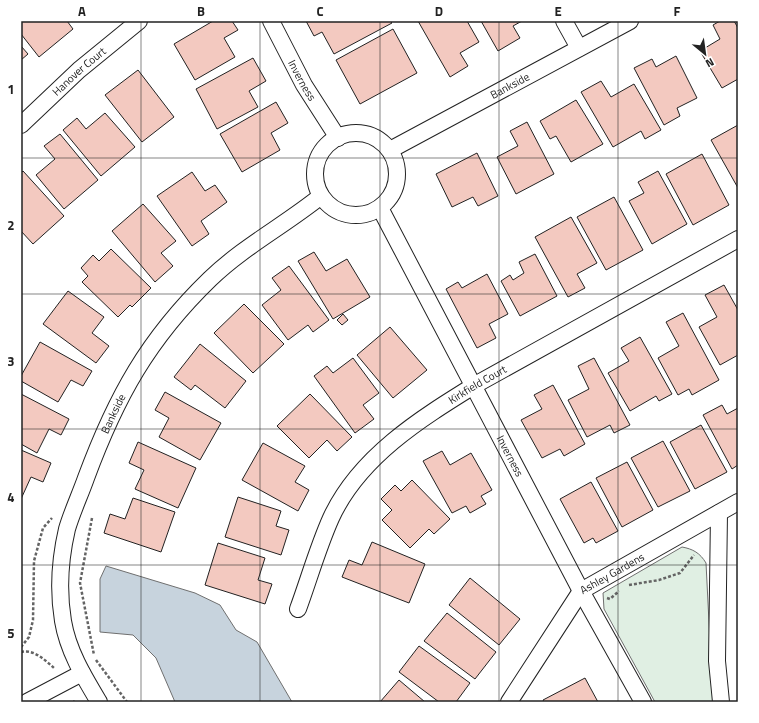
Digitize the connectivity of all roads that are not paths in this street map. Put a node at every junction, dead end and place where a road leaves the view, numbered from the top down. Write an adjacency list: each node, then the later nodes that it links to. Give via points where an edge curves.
1 (139, 21): 6 (street, Hanover Court, via 80,70)
2 (270, 21): 7 (street, Inverness, via 304,85)
3 (564, 21): 5 (street)
4 (630, 21): 5 (street, Bankside)
5 (579, 48): 8 (street, Bankside)
6 (21, 125)
7 (338, 138): 8 (street, via 366,134 379,140); 9 (street, via 324,148 316,163 316,180)
8 (390, 150): 10 (street, via 396,165 397,181 391,196)
9 (321, 196): 10 (street, via 333,208 348,215 365,214); 17 (street, Bankside, via 235,258 190,298 152,345 120,396 104,430 67,529 60,567 63,621 70,646)
10 (380, 208): 12 (street, Inverness, via 457,356)
11 (738, 239): 12 (street, Kirkfield Court)
12 (475, 385): 15 (street, Inverness); 16 (street, Kirkfield Court, via 403,433 372,460 349,487 332,516)
13 (738, 502): 14 (street, Ashley Gardens)
14 (719, 513): 15 (street, Ashley Gardens); 22 (street, via 717,661)
15 (581, 592): 20 (street, Ashley Gardens); 21 (street, Inverness)
16 (298, 609)
17 (82, 673): 18 (street); 19 (street, Bankside)
18 (27, 702)
19 (99, 702)
20 (509, 702)
21 (642, 702)
22 (721, 702)

